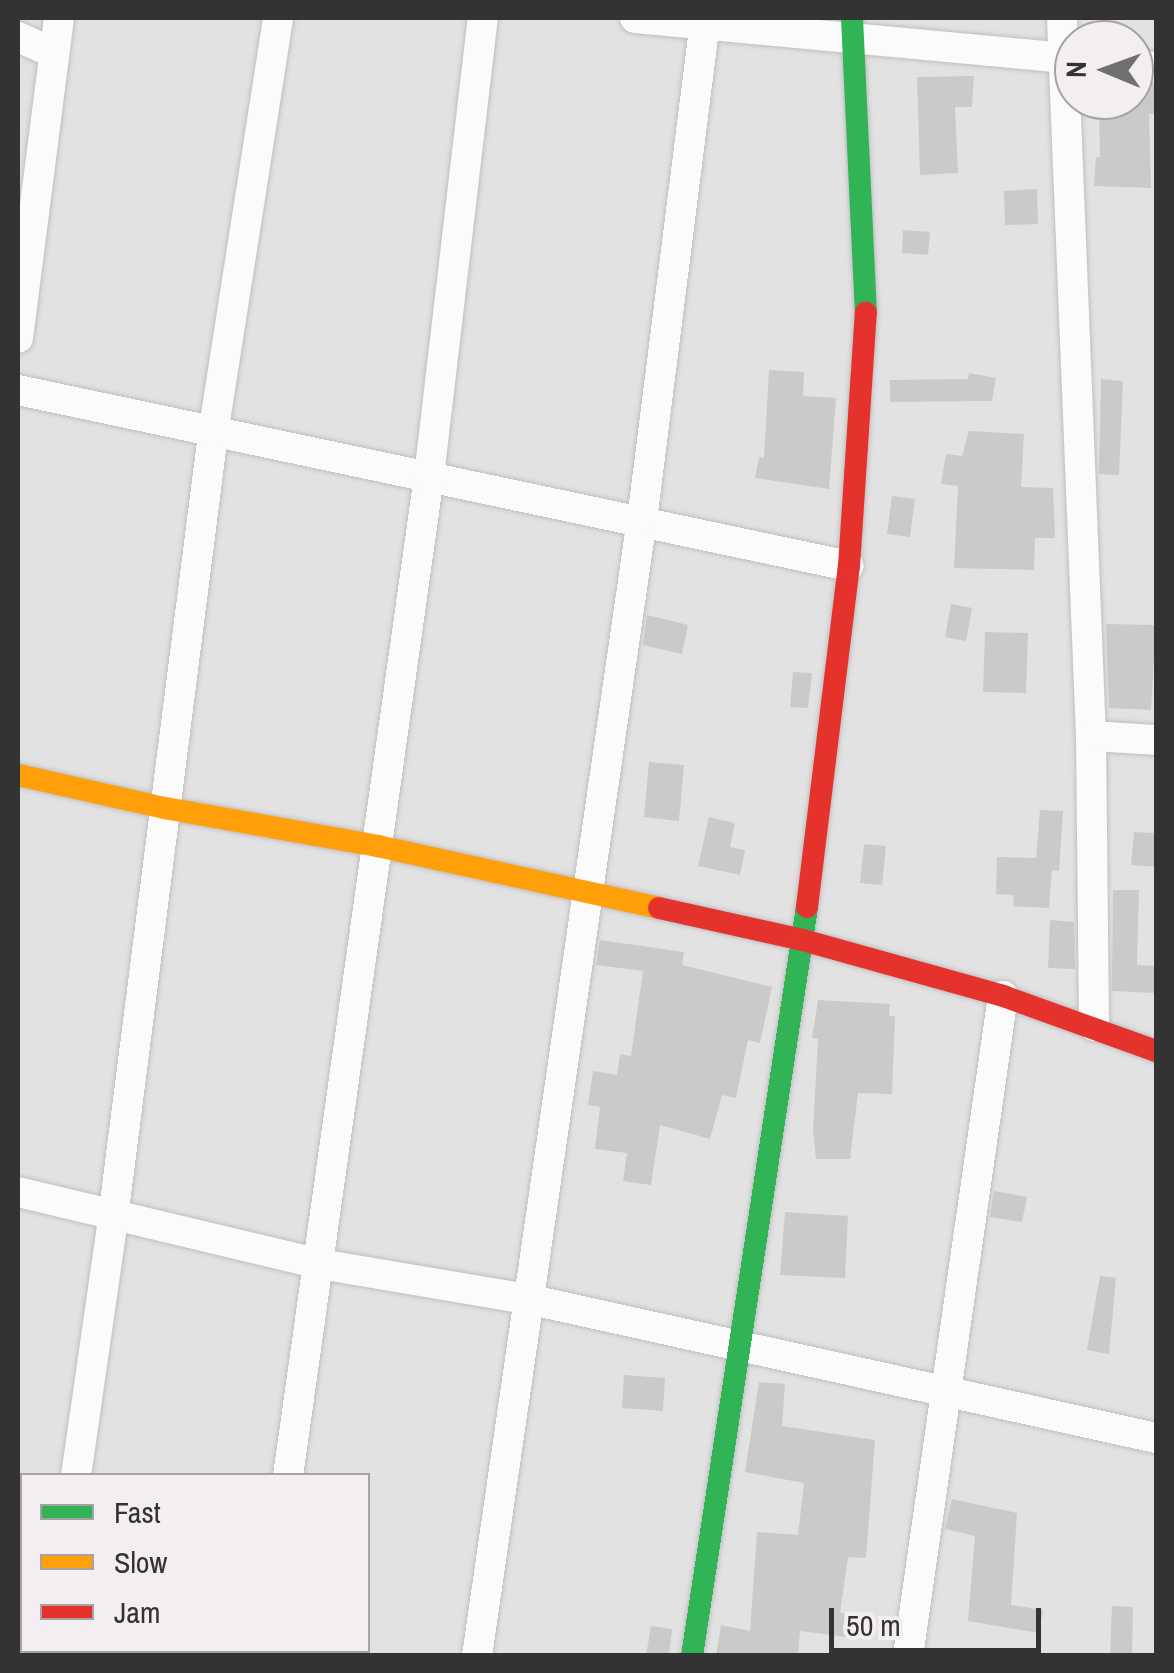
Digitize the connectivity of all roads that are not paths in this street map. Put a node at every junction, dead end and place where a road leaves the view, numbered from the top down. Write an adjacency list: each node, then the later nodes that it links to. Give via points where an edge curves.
1 (59, 18): 8 (street)
2 (278, 18): 13 (street)
3 (483, 18): 14 (street)
4 (635, 18): 5 (street)
5 (706, 24): 6 (street); 15 (street)
6 (852, 27): 9 (street); 16 (street, via 867,324)
7 (18, 36): 8 (street)
8 (54, 53): 11 (street)
9 (1054, 57)
10 (1071, 120): 17 (street)
11 (18, 338)
12 (18, 390): 13 (street)
13 (213, 434): 14 (street); 20 (street)
14 (429, 476): 15 (street); 21 (street)
15 (642, 520): 16 (street); 22 (street)
16 (848, 566): 23 (street)
17 (1091, 736): 18 (street); 25 (street)
18 (1156, 740)
19 (18, 775): 20 (street)
20 (165, 808): 21 (street); 28 (street)
21 (378, 846): 22 (street); 29 (street)
22 (588, 892): 23 (street); 30 (street)
23 (803, 940): 24 (street); 31 (street)
24 (1003, 996): 25 (street); 32 (street)
25 (1094, 1026): 26 (street)
26 (1156, 1050)
27 (18, 1192): 28 (street)
28 (113, 1218): 29 (street); 34 (street)
29 (320, 1264): 30 (street); 35 (street)
30 (532, 1300): 31 (street); 36 (street)
31 (740, 1348): 32 (street); 37 (street)
32 (946, 1388): 33 (street); 38 (street)
33 (1156, 1438)
34 (76, 1473)
35 (288, 1473)
36 (477, 1656)
37 (692, 1656)
38 (908, 1656)

